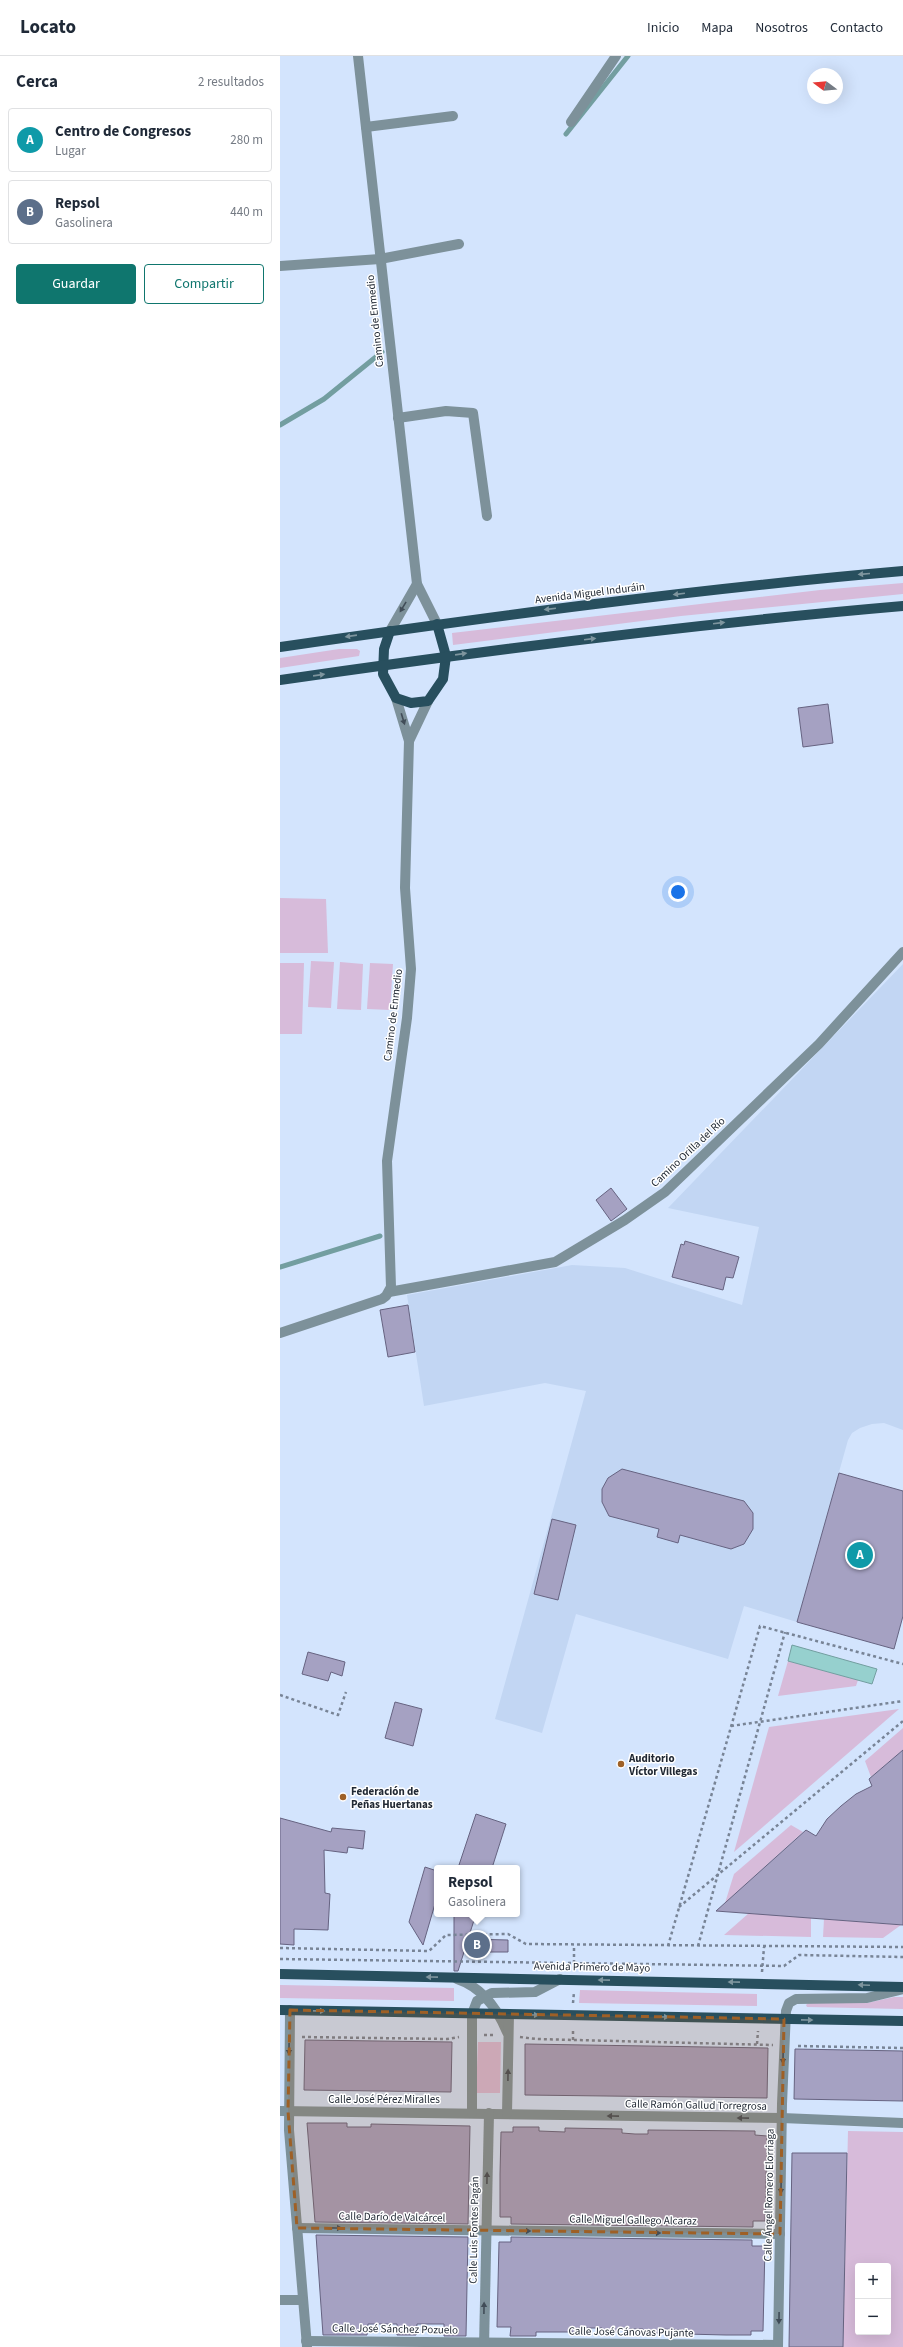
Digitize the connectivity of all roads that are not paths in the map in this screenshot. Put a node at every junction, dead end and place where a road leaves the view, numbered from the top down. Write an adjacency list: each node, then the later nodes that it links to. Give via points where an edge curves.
1 (358, 56): 5 (street, Camino de Enmedio)
2 (616, 56): 4 (street)
3 (453, 116): 5 (street)
4 (571, 122)
5 (366, 127): 7 (street, Camino de Enmedio)
6 (459, 244): 7 (street)
7 (380, 259): 8 (street); 9 (street, Camino de Enmedio)
8 (280, 266)
9 (398, 418): 10 (street, via 446,411 473,413); 12 (street, Camino de Enmedio)
10 (487, 516)
11 (903, 571): 14 (main road, Avenida Miguel Induráin, one-way to 14, via 787,581)
12 (417, 584): 14 (street, Camino de Enmedio); 15 (street, one-way to 15)
13 (903, 606): 17 (main road, one-way to 13, via 740,621)
14 (437, 624): 15 (main road, Avenida Miguel Induráin); 17 (main road)
15 (390, 631): 16 (main road, Avenida Miguel Induráin, one-way to 16); 18 (main road, via 384,649)
16 (280, 647)
17 (446, 656): 18 (main road); 21 (main road, via 443,679)
18 (383, 666): 19 (main road, one-way to 18); 20 (main road, via 383,674)
19 (280, 680)
20 (396, 698): 21 (main road, via 411,704); 22 (street, one-way to 22)
21 (428, 701): 22 (street)
22 (409, 740): 24 (street, Camino de Enmedio, via 405,888 411,968 407,1018 387,1161 392,1280)
23 (903, 952): 24 (street, Camino Orilla del Río, via 845,1017 802,1060 665,1192 625,1220 555,1262)
24 (389, 1292): 25 (street, via 376,1301)
25 (280, 1333)
26 (280, 1974): 27 (main road, Avenida Primero de Mayo, one-way to 26)
27 (451, 1977): 28 (main road, Avenida Primero de Mayo); 30 (street, via 470,1983)
28 (560, 1979): 29 (main road, Avenida Primero de Mayo, one-way to 28); 30 (street, via 530,1994 492,1993)
29 (903, 1988): 35 (street, via 866,1998 796,1999 787,2007)
30 (484, 1996): 32 (street, via 476,2001); 33 (street)
31 (285, 2010): 32 (main road, one-way to 32); 38 (street, one-way to 38, via 290,2037)
32 (472, 2014): 33 (main road); 39 (street)
33 (498, 2014): 34 (main road); 37 (street)
34 (509, 2014): 35 (main road, one-way to 35); 37 (street)
35 (784, 2019): 36 (main road, one-way to 36); 42 (street, Calle Ángel Romero Elorriaga, one-way to 42)
36 (903, 2021)
37 (508, 2035): 41 (street, one-way to 37)
38 (284, 2111): 39 (street, Calle José Pérez Miralles); 44 (street)
39 (472, 2112): 40 (street, Calle José Pérez Miralles)
40 (489, 2113): 41 (street, Calle Ramón Gallud Torregrosa); 46 (street, Calle Luis Fontes Pagán, one-way to 40)
41 (508, 2114): 42 (street, Calle Ramón Gallud Torregrosa, one-way to 41)
42 (782, 2118): 43 (street, Calle Ramón Gallud Torregrosa); 47 (street, Calle Ángel Romero Elorriaga, one-way to 47)
43 (903, 2123)
44 (285, 2131): 45 (street)
45 (297, 2228): 46 (street, Calle Darío de Valcárcel, one-way to 46); 49 (street)
46 (486, 2230): 47 (street, Calle Miguel Gallego Alcaraz, one-way to 47); 51 (street, Calle Luis Fontes Pagán, one-way to 46)
47 (780, 2234): 52 (street, Calle Ángel Romero Elorriaga, one-way to 52)
48 (280, 2300): 49 (street)
49 (303, 2300): 50 (street)
50 (307, 2344): 51 (street, Calle José Sánchez Pozuelo)
51 (484, 2345): 52 (street, Calle José Cánovas Pujante)
52 (778, 2346)

